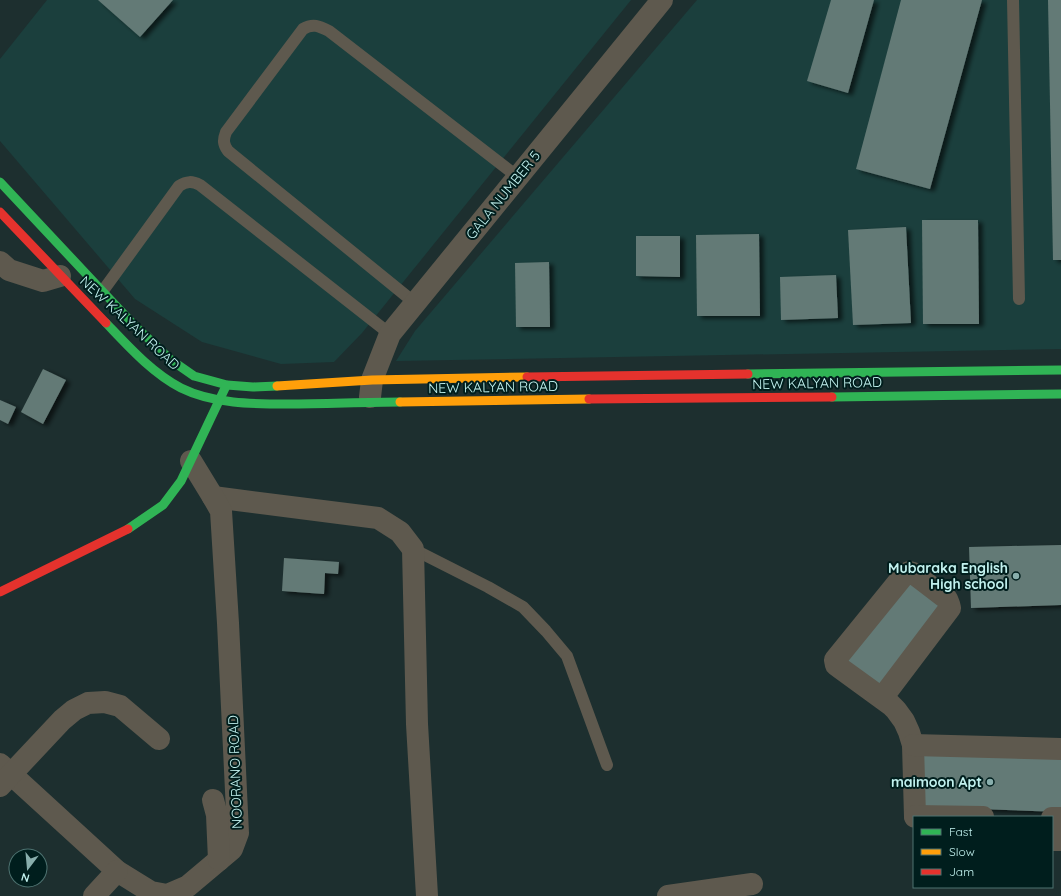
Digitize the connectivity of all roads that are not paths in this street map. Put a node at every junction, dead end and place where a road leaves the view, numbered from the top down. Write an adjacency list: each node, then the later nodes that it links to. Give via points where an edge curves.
1 (662, 0): 3 (street, GALA NUMBER 5)
2 (1013, 0): 9 (lane)
3 (518, 177): 10 (street, GALA NUMBER 5); 10 (lane, via 329,31 319,26 309,26 303,30 226,132 224,145 228,151)
4 (0, 182): 8 (street, NEW KALYAN ROAD)
5 (0, 212): 7 (street, NEW KALYAN ROAD)
6 (0, 262): 7 (street, via 9,270 43,281)
7 (60, 276): 16 (street, NEW KALYAN ROAD, via 163,377 190,392)
8 (102, 292): 11 (lane, via 179,186 192,181); 14 (street, NEW KALYAN ROAD, via 171,360 194,376)
9 (1019, 299)
10 (415, 303): 11 (street, GALA NUMBER 5)
11 (390, 334): 13 (street, GALA NUMBER 5)
12 (1061, 370): 13 (street, NEW KALYAN ROAD)
13 (372, 380): 14 (street, NEW KALYAN ROAD, via 253,387); 17 (street, GALA NUMBER 5)
14 (227, 385): 16 (street)
15 (1061, 394): 17 (street, NEW KALYAN ROAD)
16 (220, 400): 17 (street, NEW KALYAN ROAD, via 248,404); 18 (street)
17 (369, 402)
18 (190, 461): 19 (street, NOORANO ROAD); 21 (street, via 181,481 163,505 132,527)
19 (213, 496): 20 (street, via 378,518 400,532); 30 (street, NOORANO ROAD, via 221,511 238,833 232,849)
20 (412, 548): 26 (lane, via 488,586 523,607 546,631 567,656); 34 (street, via 417,724)
21 (0, 592)
22 (882, 698): 22 (street, via 950,608 947,599 914,573 904,575 835,660 836,665); 24 (street, via 896,710 909,732)
23 (159, 739): 27 (street, via 120,706 105,702 88,703 62,720)
24 (913, 746): 25 (street); 29 (street)
25 (1061, 749)
26 (606, 765)
27 (3, 775): 31 (street, NOORANO ROAD)
28 (213, 800): 30 (street, via 217,815)
29 (914, 816)
30 (219, 860): 31 (street, NOORANO ROAD, via 188,886 167,895 151,892)
31 (117, 871): 33 (street)
32 (752, 884): 35 (street)
33 (94, 896)
34 (427, 896)
35 (668, 896)

